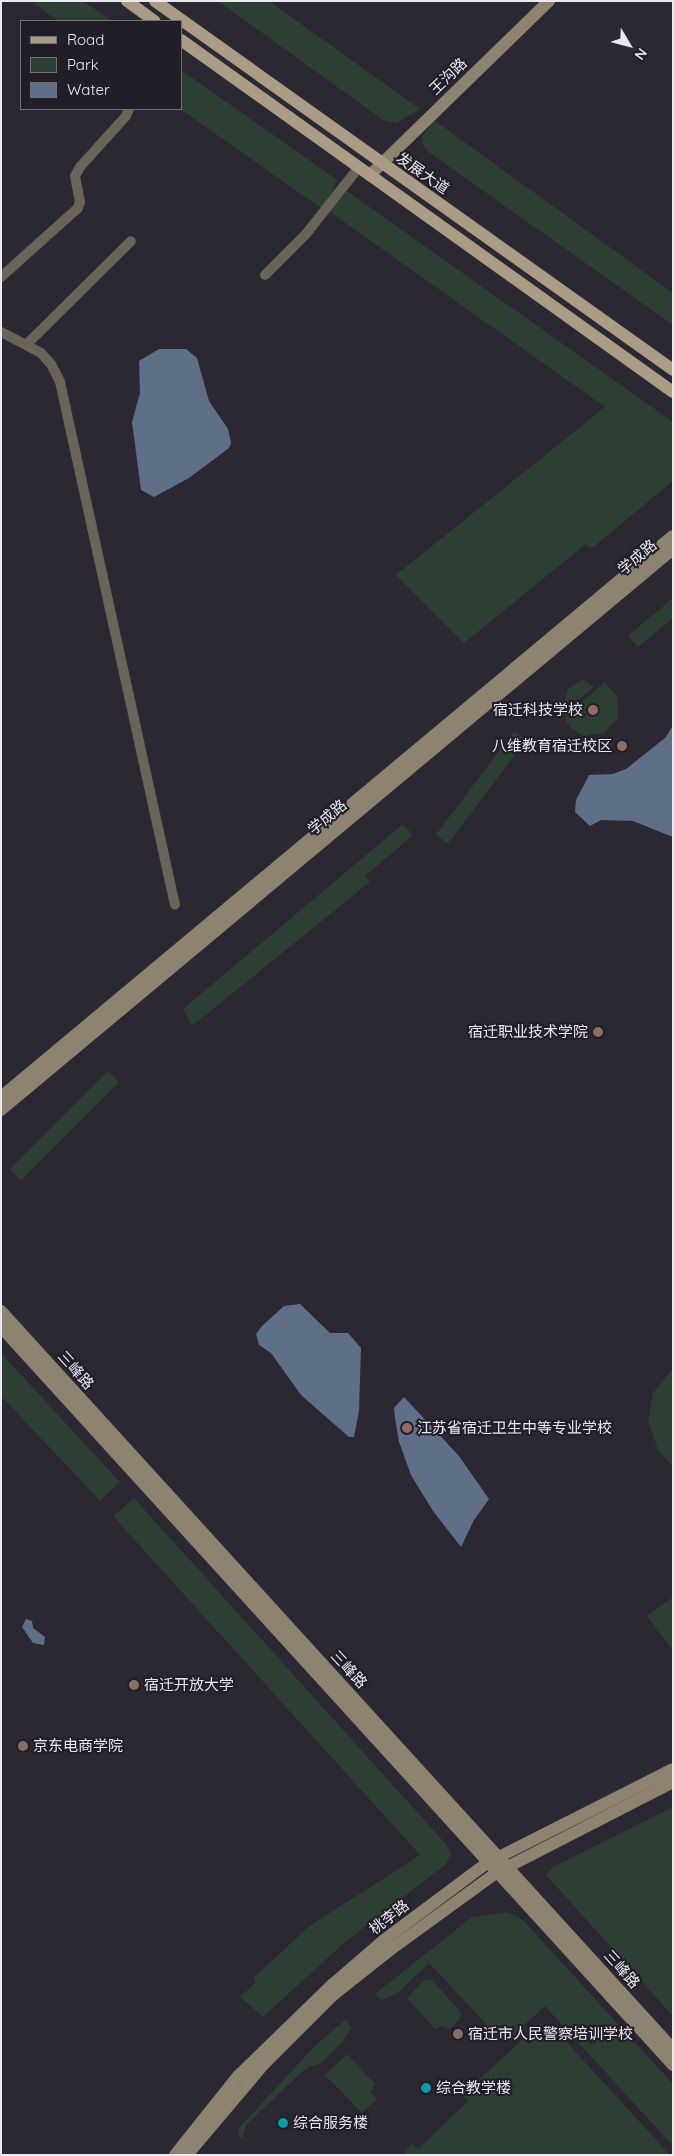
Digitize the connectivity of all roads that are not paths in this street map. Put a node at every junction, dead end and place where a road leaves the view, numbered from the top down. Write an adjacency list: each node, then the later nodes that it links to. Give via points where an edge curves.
1 (127, 1): 4 (main road)
2 (155, 1): 5 (main road, 发展大道)
3 (549, 1): 9 (main road, 王沟路)
4 (154, 20)
5 (181, 20)
6 (182, 20): 9 (main road, 发展大道)
7 (182, 41): 10 (main road)
8 (128, 110): 14 (street, via 75,176 80,202 78,208)
9 (381, 164): 11 (main road, 王沟路); 17 (main road, 发展大道)
10 (359, 167): 11 (main road); 13 (street, via 306,234)
11 (370, 175): 18 (main road)
12 (130, 241): 16 (street)
13 (265, 275)
14 (1, 277)
15 (1, 332): 16 (street)
16 (27, 344): 21 (street, via 51,364 60,382)
17 (673, 370)
18 (670, 390)
19 (673, 536): 22 (main road, 学成路)
20 (673, 549): 23 (main road, 学成路)
21 (175, 906)
22 (1, 1097)
23 (1, 1110)
24 (1, 1311): 28 (main road, 三峰路)
25 (1, 1327): 29 (main road, 三峰路)
26 (673, 1769): 28 (main road, 桃李路)
27 (673, 1782): 30 (main road, 桃李路)
28 (499, 1857): 29 (main road, 桃李路); 30 (main road, 三峰路)
29 (487, 1863): 31 (main road, 三峰路); 34 (main road, 桃李路, via 384,1940 320,1996 238,2076)
30 (508, 1867): 31 (main road, 桃李路); 32 (main road, 三峰路)
31 (496, 1873): 33 (main road, 三峰路); 35 (main road, 桃李路, via 333,1995 263,2065)
32 (673, 2049)
33 (673, 2065)
34 (176, 2155)
35 (187, 2155)

